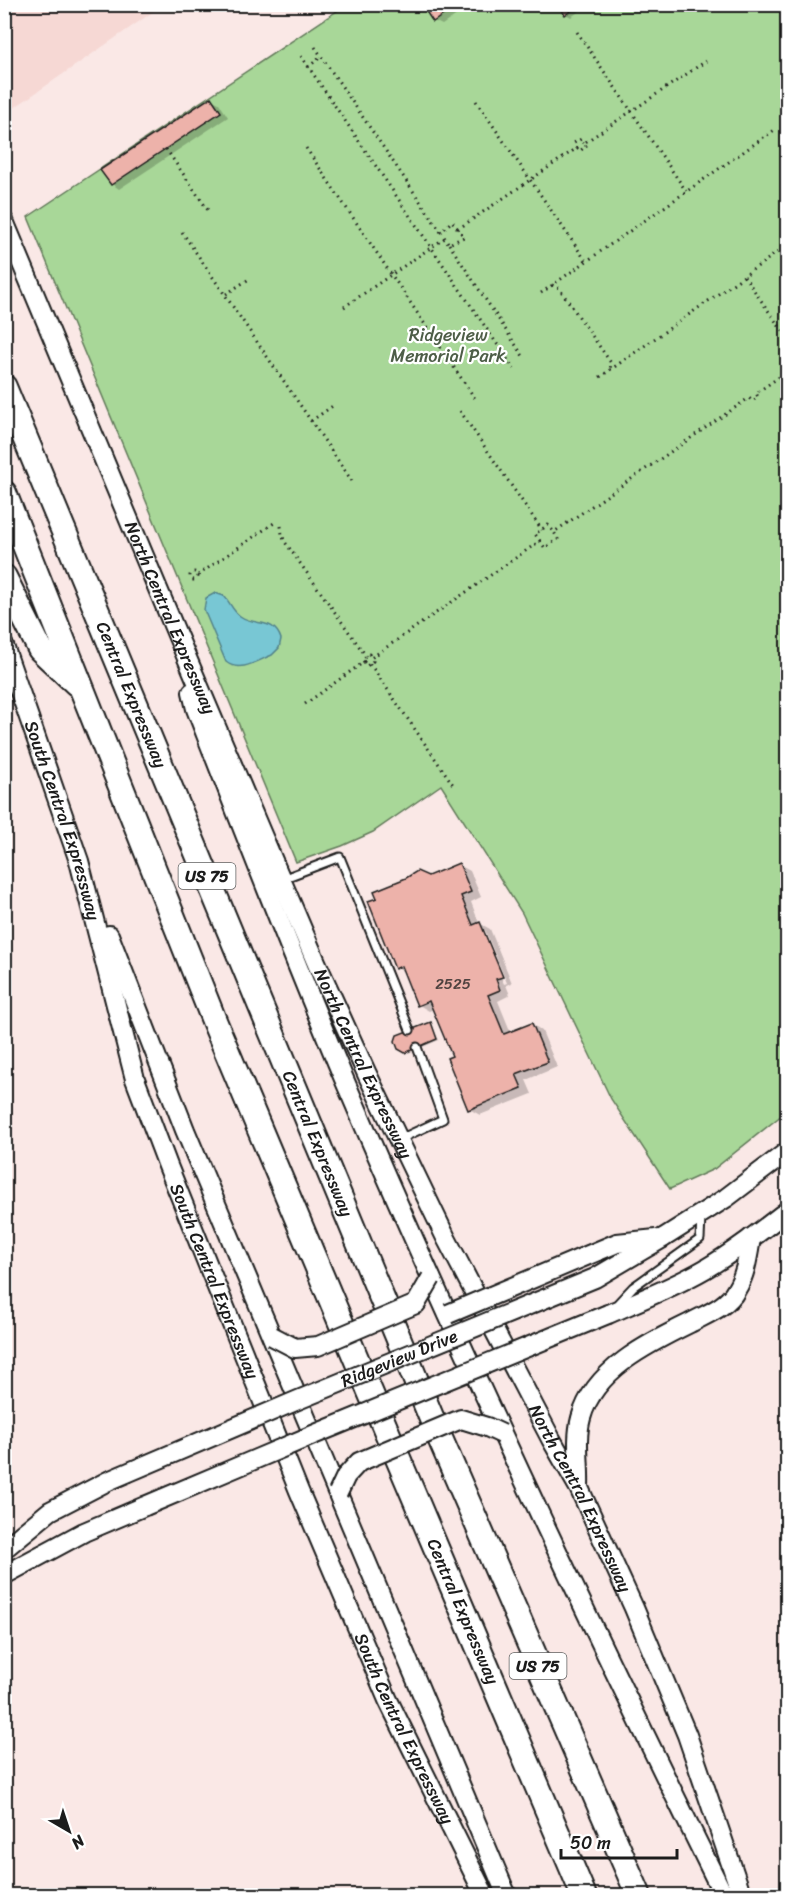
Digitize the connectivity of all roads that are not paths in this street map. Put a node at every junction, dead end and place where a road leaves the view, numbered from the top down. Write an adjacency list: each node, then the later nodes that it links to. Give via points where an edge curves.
1 (4, 221): 5 (main road, North Central Expressway)
2 (4, 387): 34 (highway, Central Expressway / US 75, via 439,1436)
3 (4, 493): 7 (highway, Central Expressway / US 75)
4 (4, 577): 7 (highway, via 40,649)
5 (178, 638): 9 (main road, North Central Expressway); 18 (main road, via 196,709 277,918)
6 (4, 645): 8 (main road, South Central Expressway)
7 (83, 689): 33 (highway, Central Expressway / US 75, via 220,1034)
8 (79, 861): 22 (main road, via 185,1130); 31 (main road, South Central Expressway, via 135,1079 168,1166 388,1700)
9 (282, 879): 10 (lane, via 340,857); 12 (main road, North Central Expressway)
10 (410, 1030)
11 (417, 1047): 12 (lane, via 442,1119)
12 (399, 1140): 27 (main road, North Central Expressway, via 457,1260)
13 (788, 1151): 15 (main road, Ridgeview Drive)
14 (788, 1210): 17 (main road, Ridgeview Drive)
15 (701, 1214): 16 (main road, Ridgeview Drive); 20 (lane, via 700,1239 633,1287)
16 (663, 1238): 19 (main road, bridge, via 617,1243); 21 (main road, Ridgeview Drive, bridge, via 595,1278)
17 (752, 1238): 20 (main road, Ridgeview Drive, via 704,1270); 27 (main road, via 736,1293 716,1310 638,1352 610,1372 592,1394 581,1418)
18 (431, 1278): 19 (main road); 22 (main road, bridge, via 416,1304 318,1347 295,1348)
19 (448, 1314): 21 (main road)
20 (608, 1314): 23 (main road, Ridgeview Drive, bridge)
21 (457, 1335): 23 (main road); 24 (main road, Ridgeview Drive, bridge)
22 (272, 1336): 24 (main road)
23 (473, 1369): 25 (main road); 26 (main road, Ridgeview Drive, bridge)
24 (298, 1400): 26 (main road); 29 (main road, Ridgeview Drive, bridge, via 108,1481 50,1511)
25 (502, 1434): 28 (main road, bridge, via 461,1419 359,1462); 35 (main road)
26 (313, 1435): 28 (main road); 30 (main road, Ridgeview Drive, bridge, via 84,1532)
27 (579, 1488): 36 (main road, North Central Expressway, via 687,1735)
28 (338, 1493): 32 (main road)
29 (4, 1549)
30 (4, 1575)
31 (485, 1896)
32 (507, 1896)
33 (585, 1896)
34 (639, 1896)
35 (724, 1896)
36 (742, 1896)

